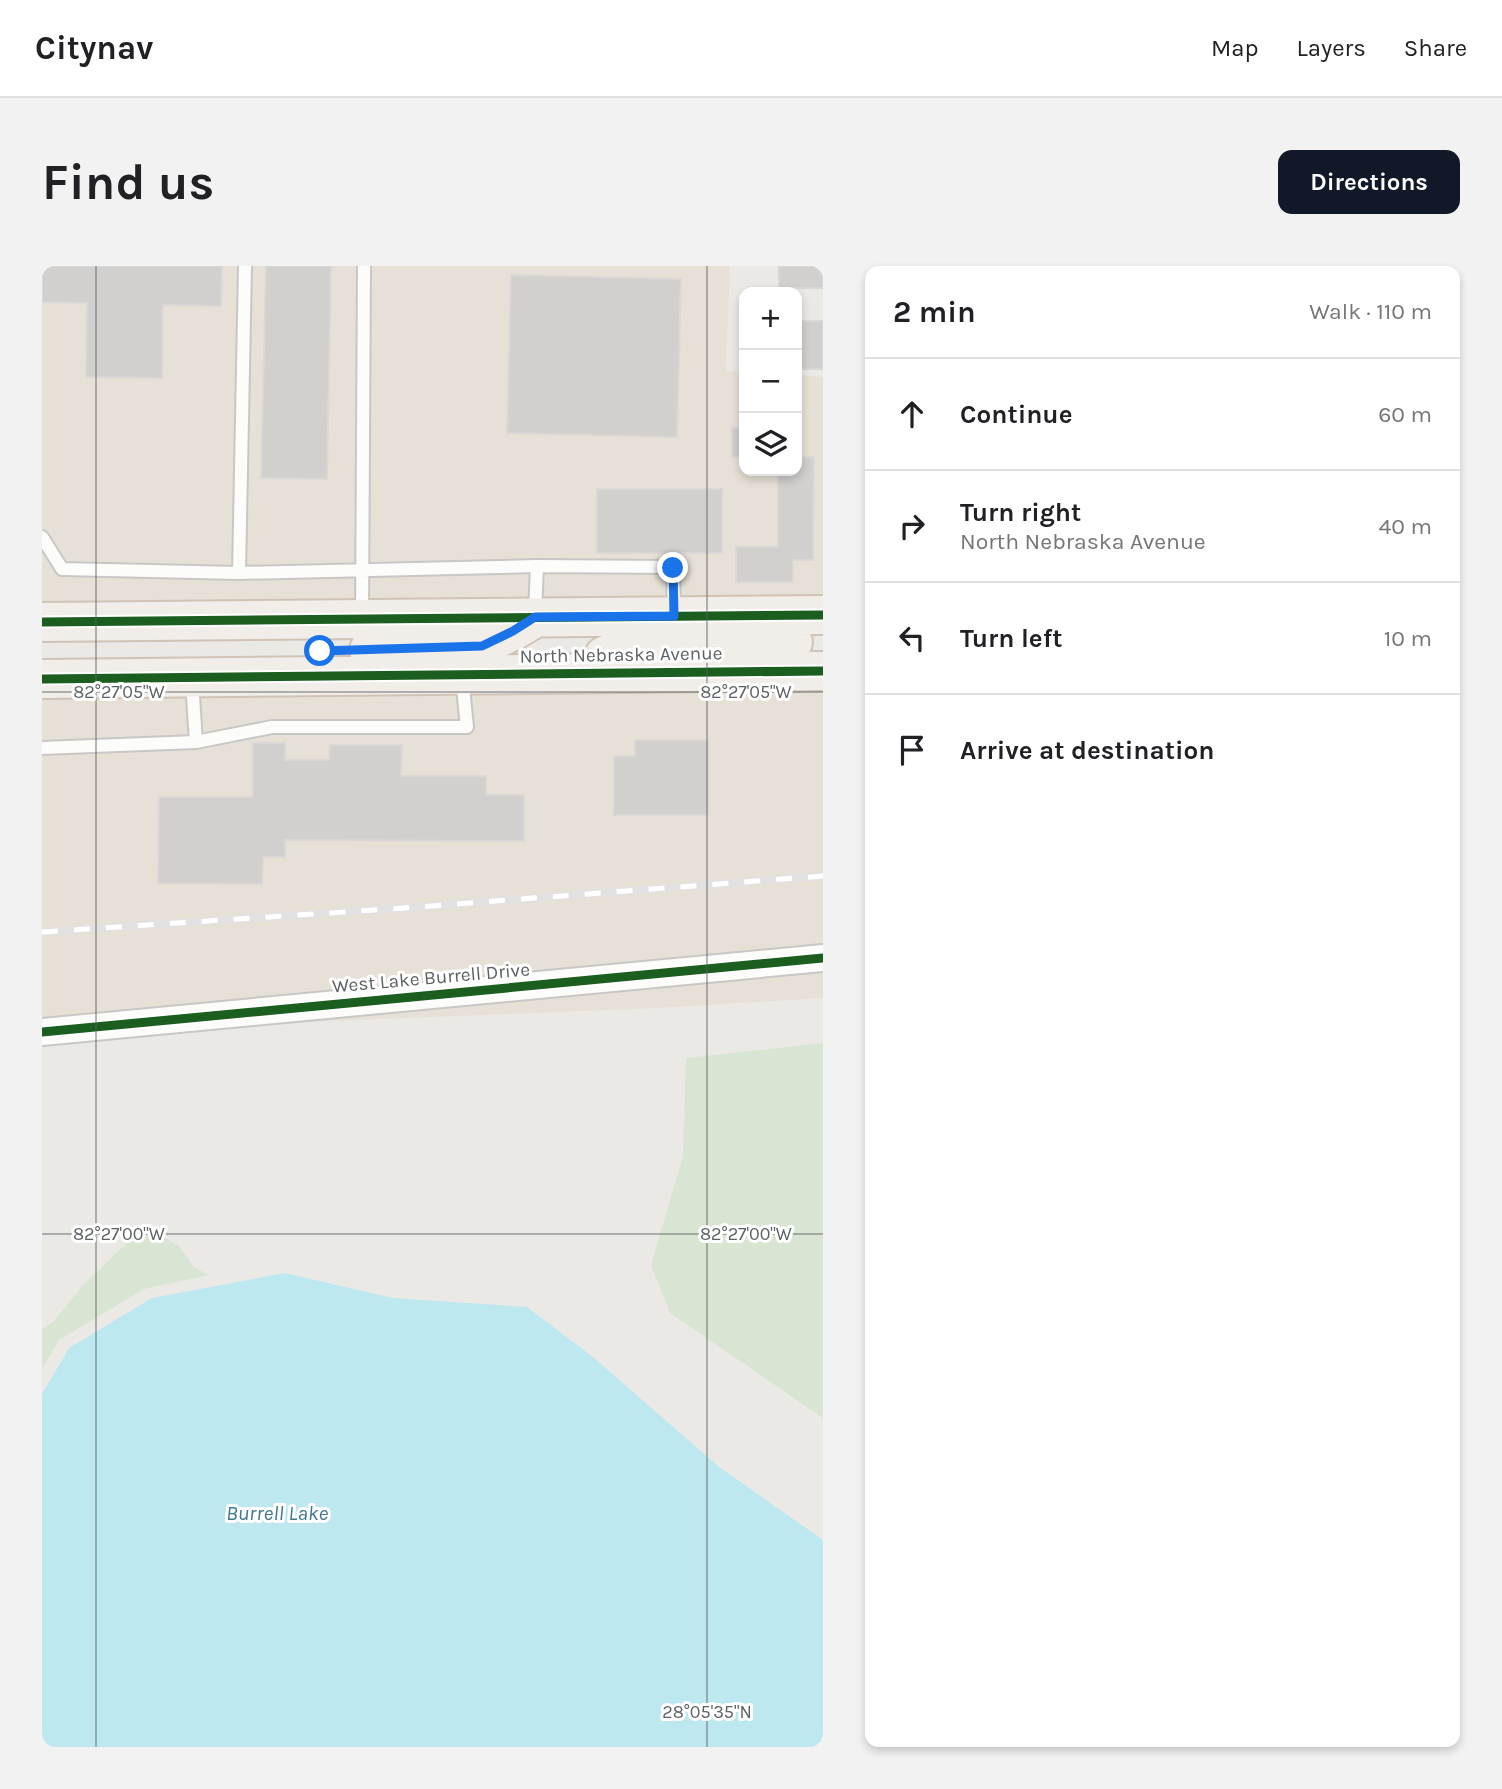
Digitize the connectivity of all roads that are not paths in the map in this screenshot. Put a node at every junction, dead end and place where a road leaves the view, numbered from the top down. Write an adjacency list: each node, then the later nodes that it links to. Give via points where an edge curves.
1 (244, 266): 6 (lane)
2 (364, 266): 5 (lane)
3 (42, 537): 6 (lane, via 62,569)
4 (537, 566): 5 (lane); 8 (lane, via 673,568); 9 (lane)
5 (361, 569): 6 (lane); 10 (lane)
6 (239, 573)
7 (823, 615): 8 (main road, North Nebraska Avenue)
8 (674, 616): 9 (main road, North Nebraska Avenue)
9 (535, 617): 10 (main road, North Nebraska Avenue); 16 (main road, via 482,646 320,651 275,660)
10 (362, 619): 11 (main road, North Nebraska Avenue)
11 (42, 622)
12 (823, 640): 14 (main road, via 627,646 604,656)
13 (823, 671): 14 (main road, North Nebraska Avenue)
14 (597, 673): 15 (main road, North Nebraska Avenue)
15 (461, 675): 16 (main road, North Nebraska Avenue); 19 (lane, via 467,727 272,727)
16 (250, 677): 17 (main road, North Nebraska Avenue)
17 (192, 678): 18 (main road, North Nebraska Avenue); 19 (lane)
18 (42, 679)
19 (196, 742): 20 (lane)
20 (42, 748)
21 (823, 958): 22 (street, West Lake Burrell Drive)
22 (42, 1032)

